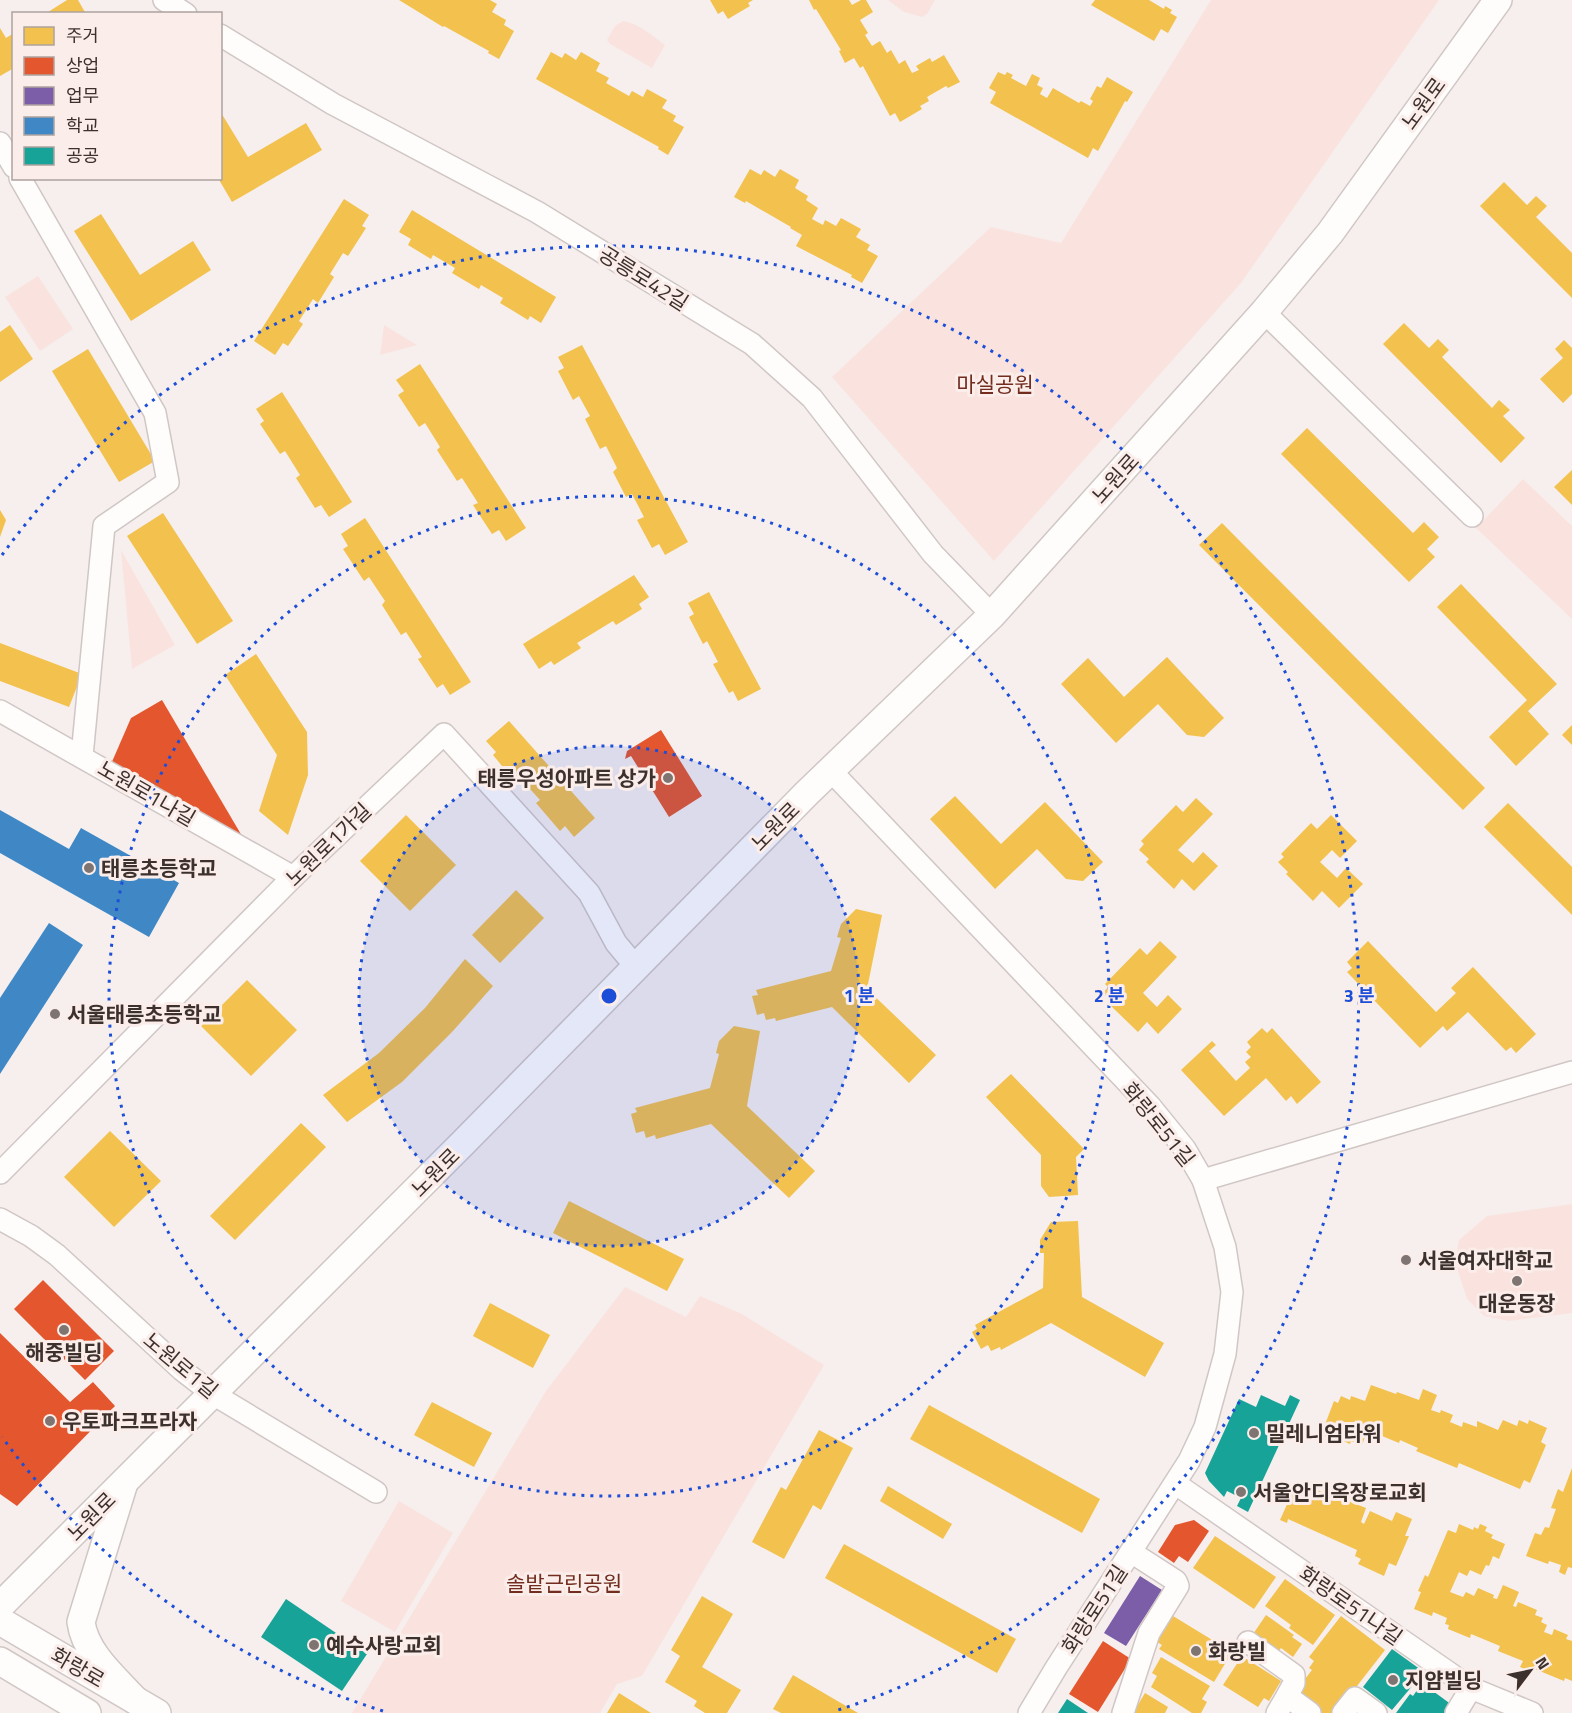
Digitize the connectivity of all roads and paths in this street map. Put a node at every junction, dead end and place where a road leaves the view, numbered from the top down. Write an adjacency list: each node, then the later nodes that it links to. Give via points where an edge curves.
1 (164, 0): 3 (street)
2 (1498, 0): 8 (main road, 노원로, via 1330,233)
3 (183, 12)
4 (222, 36): 10 (street, 공릉로42길, via 333,104 537,212 752,344 812,398 933,554)
5 (0, 143): 6 (street)
6 (12, 164)
7 (21, 180): 12 (street, via 155,413 168,482 104,526)
8 (1264, 312): 9 (street); 10 (main road, 노원로)
9 (1472, 516)
10 (992, 615): 13 (main road, 노원로)
11 (0, 711): 12 (street, 노원로1나길)
12 (82, 756): 14 (street, 노원로1나길)
13 (831, 771): 15 (main road, 노원로); 18 (street, 화랑로51길, via 1150,1106 1185,1149)
14 (293, 877): 15 (street, 노원로1가길, via 444,734 590,893 616,943); 17 (street, 노원로1가길)
15 (636, 967): 20 (main road, 노원로)
16 (1572, 1072): 18 (street)
17 (0, 1173)
18 (1203, 1180): 22 (street, 화랑로51길, via 1225,1247 1232,1292 1225,1354 1205,1427)
19 (0, 1219): 20 (street, 노원로1길, via 57,1255)
20 (213, 1395): 21 (main road, 노원로); 23 (street, 노원로1길)
21 (124, 1483): 25 (main road, 노원로); 31 (main road, via 81,1622 82,1634 90,1648)
22 (1176, 1484): 24 (street, 화랑로51길); 29 (street, 화랑로51나길)
23 (376, 1492)
24 (1131, 1552): 33 (street, 화랑로51길); 34 (street, via 1178,1586 1149,1633)
25 (0, 1606)
26 (0, 1621): 31 (main road, 화랑로)
27 (1248, 1642): 30 (street, via 1294,1675)
28 (0, 1661): 32 (main road, 화랑로)
29 (1471, 1688): 38 (street); 39 (street, 화랑로51나길)
30 (1282, 1705): 35 (street)
31 (146, 1706)
32 (87, 1713)
33 (1029, 1713)
34 (1123, 1713)
35 (1310, 1713)
36 (1343, 1713): 37 (street, via 1355,1698)
37 (1376, 1713)
38 (1456, 1713)
39 (1532, 1713)

